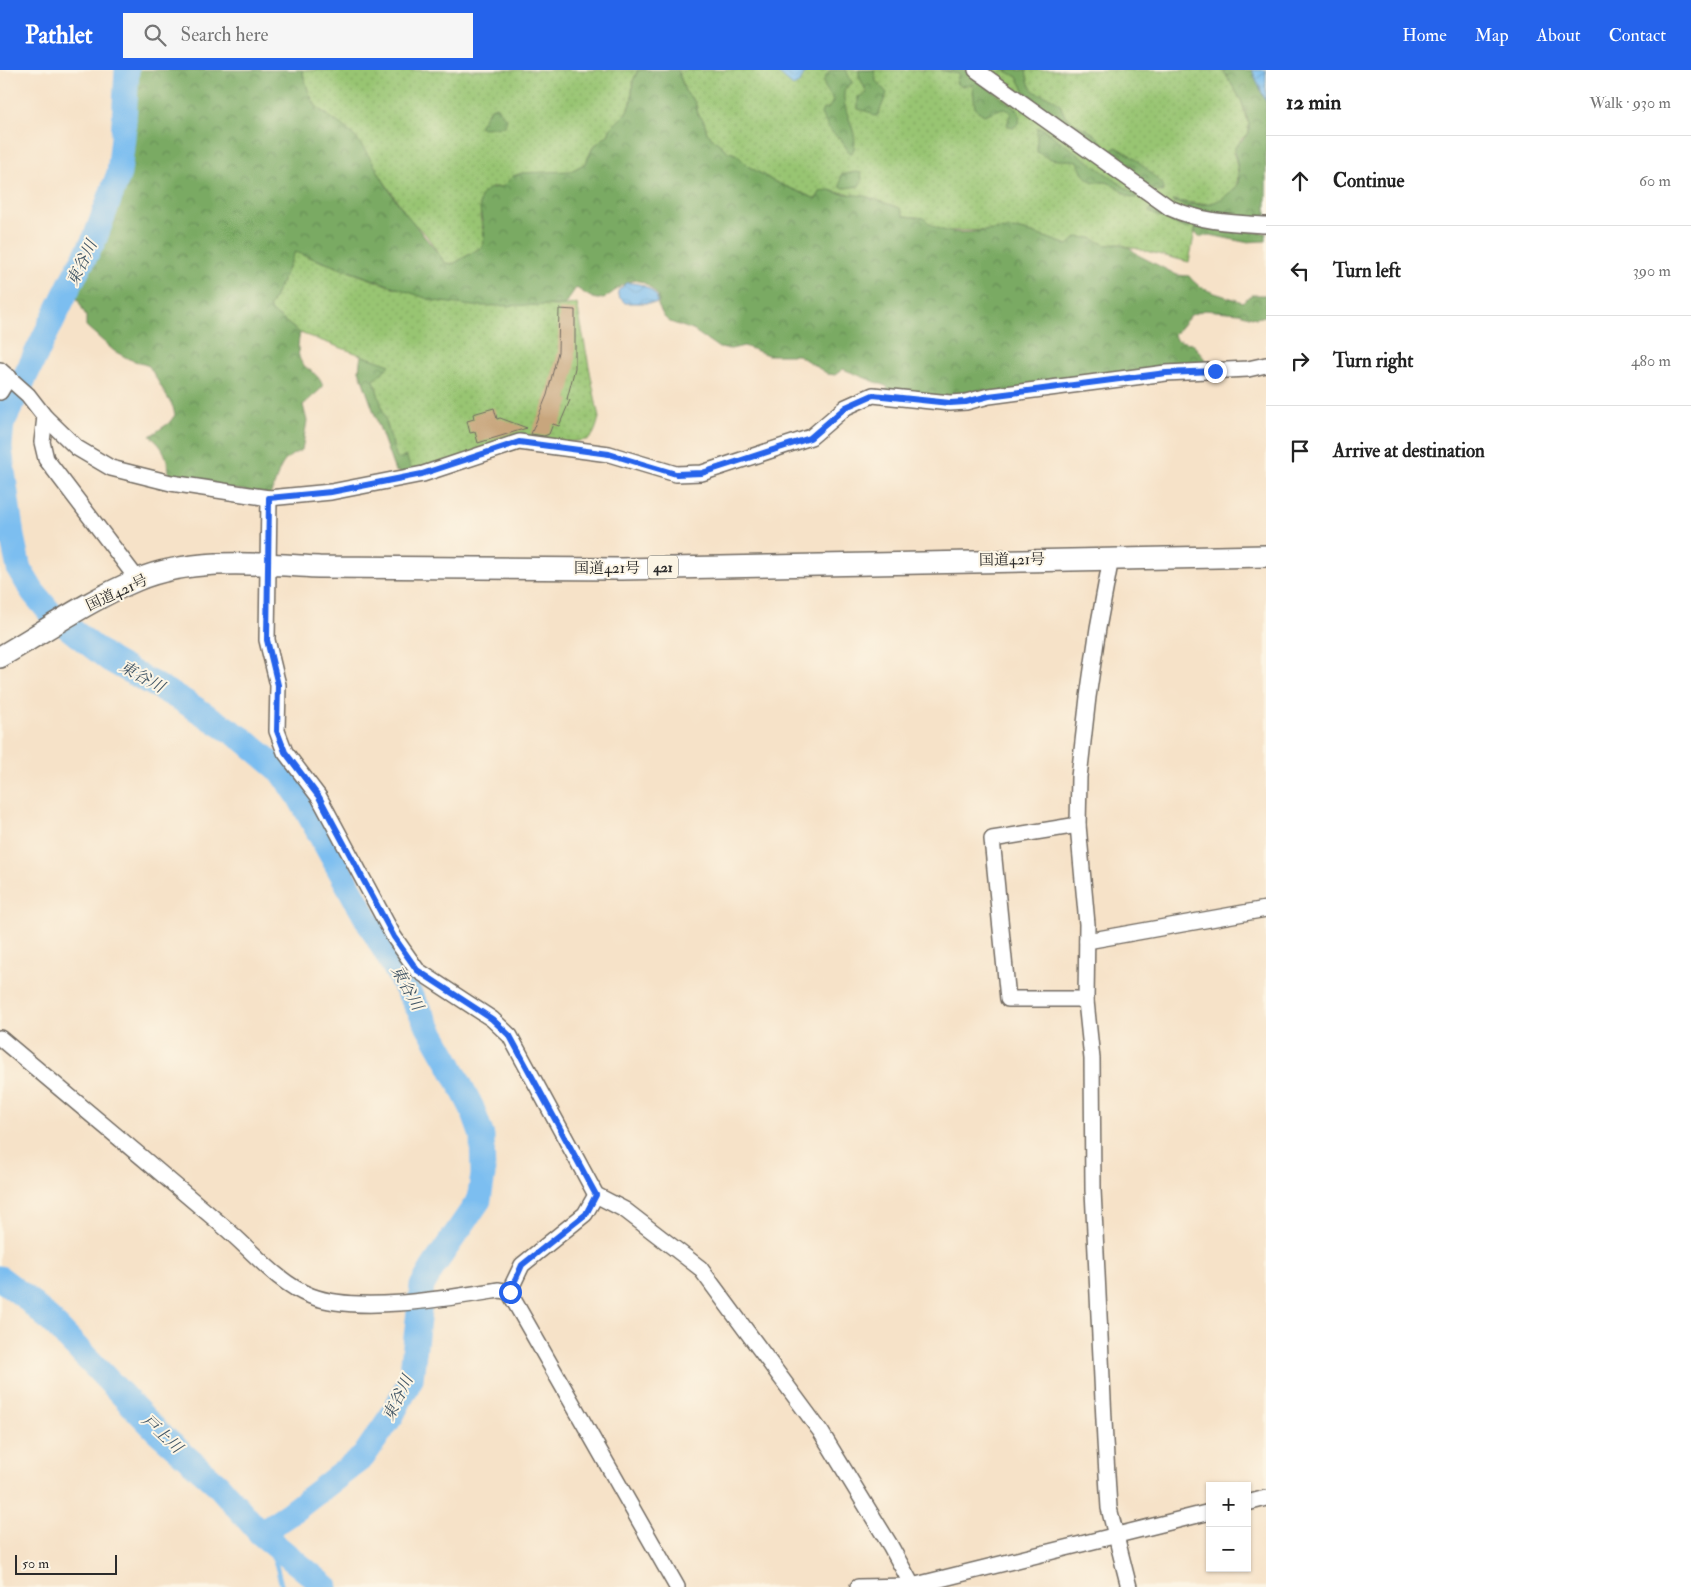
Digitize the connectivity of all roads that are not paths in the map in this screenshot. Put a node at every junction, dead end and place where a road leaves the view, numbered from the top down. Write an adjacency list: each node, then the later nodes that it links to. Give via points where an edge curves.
1 (976, 70): 2 (street, via 1170,208 1210,221)
2 (1266, 226)
3 (1266, 364): 7 (street, via 1248,369 1166,373 989,396 966,402 873,395 846,407 810,438 702,473 676,474 609,454 519,442 422,474 331,492)
4 (8, 376): 5 (street); 6 (street)
5 (0, 392)
6 (45, 416): 7 (street, via 77,448 111,468 171,483); 11 (street, via 42,442 46,459)
7 (269, 498): 10 (street)
8 (1266, 556): 9 (highway, 国道421号 / 421)
9 (1111, 558): 10 (highway, 国道421号 / 421, via 622,569); 13 (street, via 1088,697 1079,778)
10 (269, 565): 11 (highway, 国道421号 / 421, via 185,568); 18 (street, via 267,640 278,685 277,731 285,752 319,797 394,937 417,970 492,1019 510,1036)
11 (138, 580): 12 (highway, 国道421号 / 421)
12 (0, 657)
13 (1078, 825): 15 (street); 16 (street, via 992,839 1008,1000)
14 (1266, 909): 15 (street)
15 (1087, 942): 16 (street)
16 (1086, 1000): 23 (street, via 1092,1059 1093,1190 1105,1441 1109,1508)
17 (0, 1038): 19 (street, via 292,1287 313,1297 350,1304 434,1301 499,1290)
18 (596, 1195): 19 (street, via 586,1214 522,1265); 24 (street, via 625,1210 700,1268 821,1432)
19 (510, 1292): 25 (street)
20 (1266, 1498): 21 (street)
21 (1251, 1502)
22 (1206, 1513): 23 (street)
23 (1116, 1536): 24 (street); 27 (street)
24 (912, 1586): 26 (street)
25 (676, 1587)
26 (858, 1587)
27 (1129, 1587)

